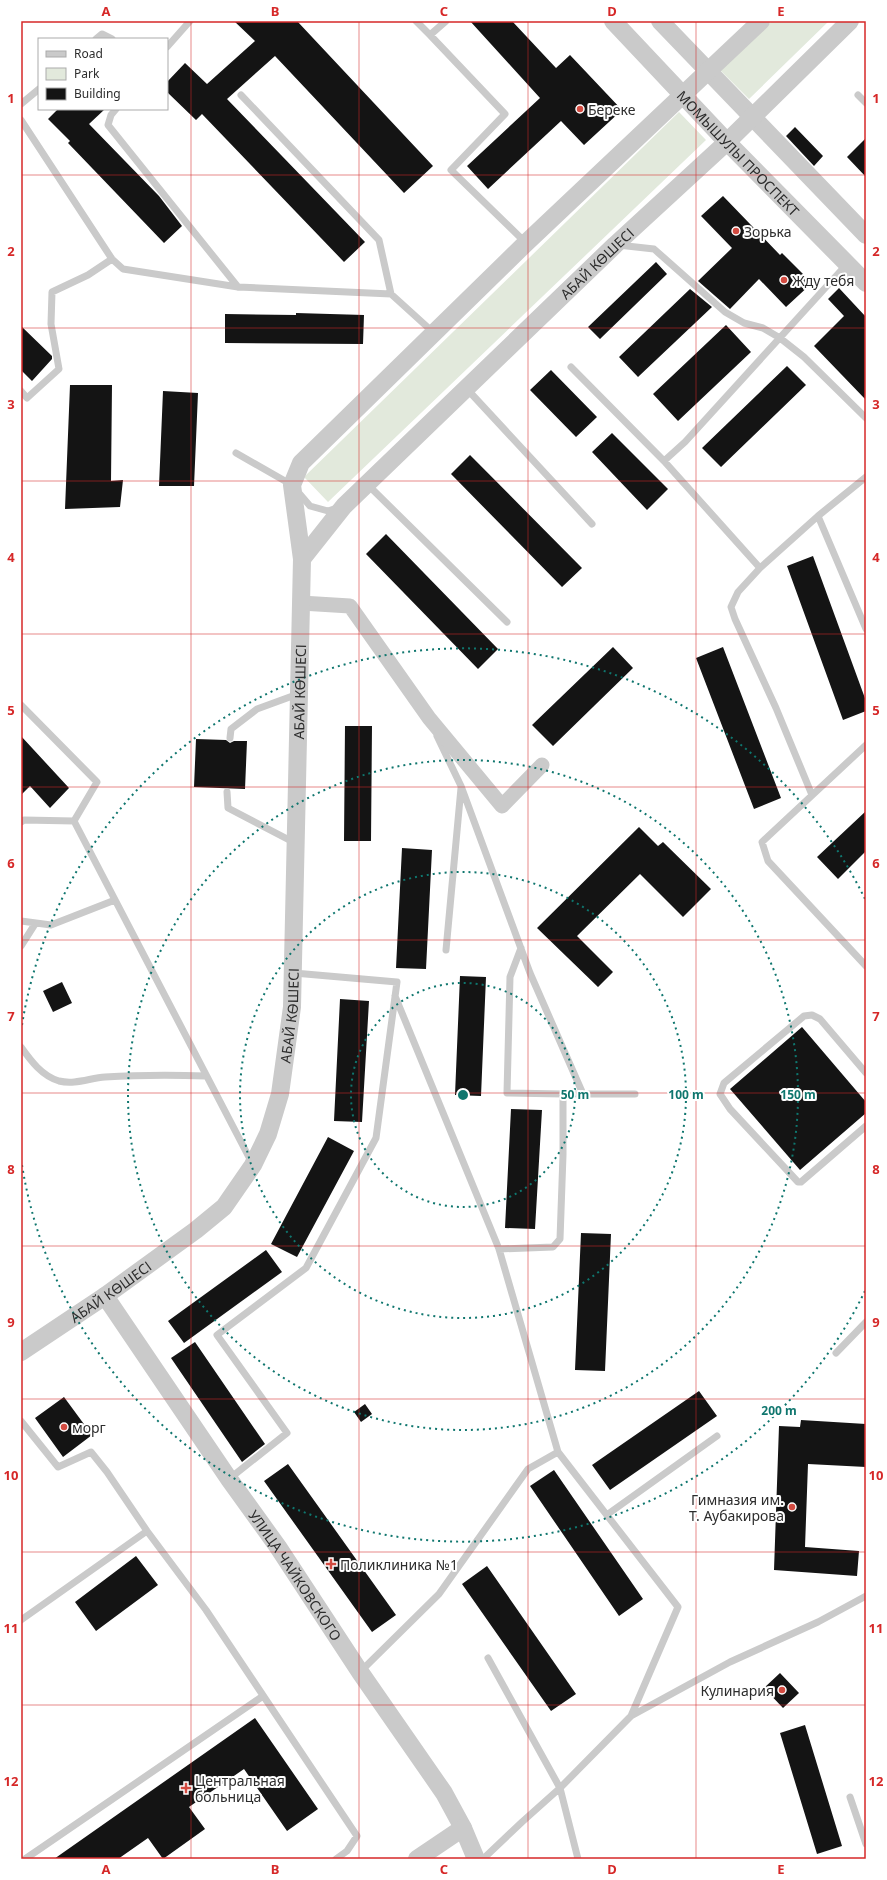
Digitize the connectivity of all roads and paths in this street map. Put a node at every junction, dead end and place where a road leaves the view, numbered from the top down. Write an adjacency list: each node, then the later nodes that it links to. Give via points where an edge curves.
1 (190, 21): 11 (lane)
2 (416, 21): 8 (lane)
3 (446, 21): 8 (lane)
4 (613, 21): 16 (street, МОМЫШУЛЫ ПРОСПЕКТ)
5 (761, 21): 12 (street)
6 (850, 21): 20 (street, АБАЙ КӨШЕСІ)
7 (665, 23): 12 (street)
8 (430, 35): 24 (lane, via 505,114 451,170)
9 (97, 38): 10 (lane, via 102,34)
10 (110, 38)
11 (168, 46)
12 (710, 71): 16 (street); 20 (street)
13 (38, 90): 18 (lane)
14 (241, 94): 30 (lane, via 379,240)
15 (858, 95): 17 (lane)
16 (684, 96): 22 (street, МОМЫШУЛЫ ПРОСПЕКТ); 24 (street)
17 (866, 103)
18 (21, 104)
19 (115, 110): 29 (lane, via 108,125)
20 (752, 116): 22 (street, АБАЙ КӨШЕСІ); 23 (street)
21 (21, 120): 26 (lane)
22 (727, 142): 25 (street, АБАЙ КӨШЕСІ); 27 (street, МОМЫШУЛЫ ПРОСПЕКТ)
23 (866, 235)
24 (526, 243): 31 (street)
25 (615, 245): 32 (lane, via 654,249 725,312); 34 (street, АБАЙ КӨШЕСІ)
26 (112, 259): 29 (lane, via 123,269); 35 (lane, via 88,275 52,292 51,324 59,369 27,398)
27 (847, 264): 28 (street, МОМЫШУЛЫ ПРОСПЕКТ); 32 (lane)
28 (866, 283)
29 (238, 287): 30 (lane)
30 (391, 294): 31 (lane)
31 (434, 333): 40 (street, via 301,463)
32 (780, 338): 36 (lane, via 804,357); 38 (lane, via 685,442)
33 (571, 367): 38 (lane)
34 (466, 388): 41 (street, АБАЙ КӨШЕСІ); 44 (lane)
35 (21, 391)
36 (866, 418)
37 (236, 453): 40 (lane)
38 (664, 461): 46 (lane)
39 (866, 477): 43 (lane)
40 (292, 485): 42 (lane, via 310,506 328,511); 45 (street, АБАЙ КӨШЕСІ)
41 (368, 485): 42 (street, АБАЙ КӨШЕСІ); 48 (lane)
42 (344, 506): 45 (street, АБАЙ КӨШЕСІ)
43 (818, 516): 46 (lane); 49 (lane)
44 (592, 524)
45 (302, 559): 47 (street, АБАЙ КӨШЕСІ)
46 (760, 568): 58 (lane, via 738,592 731,607)
47 (301, 603): 50 (street, АБАЙ КӨШЕСІ); 52 (street, via 350,606)
48 (507, 622)
49 (866, 629)
50 (299, 694): 53 (lane, via 258,709 231,729); 61 (street, АБАЙ КӨШЕСІ)
51 (21, 706): 59 (lane, via 97,782)
52 (429, 718): 55 (street, via 502,806); 56 (lane)
53 (230, 738)
54 (866, 746): 58 (lane)
55 (542, 764)
56 (461, 786): 66 (lane); 67 (lane)
57 (227, 792): 61 (lane, via 228,808)
58 (812, 795): 68 (lane, via 762,842 768,861)
59 (74, 821): 60 (lane); 62 (lane)
60 (21, 822)
61 (295, 843): 69 (street, АБАЙ КӨШЕСІ)
62 (115, 900): 64 (lane, via 51,925); 73 (lane)
63 (21, 920): 64 (lane)
64 (35, 924): 65 (lane)
65 (21, 946)
66 (521, 948): 74 (lane, via 510,977 507,1093); 75 (lane)
67 (446, 950)
68 (866, 966)
69 (292, 973): 70 (lane, via 397,982); 78 (street, АБАЙ КӨШЕСІ, via 292,1007 280,1094 268,1134)
70 (395, 996): 79 (lane); 87 (lane, via 376,1138 306,1268 217,1335 287,1433)
71 (21, 1047): 73 (lane, via 35,1066 59,1081 76,1082 153,1074)
72 (866, 1073): 77 (lane, via 820,1019 812,1015 804,1016 724,1083 720,1094 730,1109 798,1182)
73 (206, 1076): 78 (lane)
74 (563, 1094): 75 (lane); 79 (lane, via 560,1239 553,1247)
75 (583, 1094): 76 (lane)
76 (635, 1094)
77 (866, 1126)
78 (253, 1165): 80 (street, АБАЙ КӨШЕСІ, via 224,1207)
79 (499, 1249): 86 (lane)
80 (105, 1296): 82 (street, АБАЙ КӨШЕСІ); 87 (street, УЛИЦА ЧАЙКОВСКОГО)
81 (866, 1322): 83 (lane)
82 (21, 1352)
83 (836, 1353)
84 (21, 1421): 89 (lane, via 58,1467 91,1452)
85 (717, 1436): 88 (lane)
86 (558, 1452): 88 (lane); 93 (lane, via 528,1469 439,1594)
87 (229, 1479): 93 (street, УЛИЦА ЧАЙКОВСКОГО, via 278,1547)
88 (608, 1514): 95 (lane, via 678,1607)
89 (147, 1531): 91 (lane); 94 (lane, via 206,1610)
90 (866, 1596): 95 (lane, via 818,1622 730,1662)
91 (21, 1620)
92 (488, 1658): 96 (lane)
93 (360, 1672): 98 (street, УЛИЦА ЧАЙКОВСКОГО, via 444,1794)
94 (263, 1696): 100 (lane); 101 (lane, via 357,1836 347,1851)
95 (631, 1716): 96 (lane)
96 (560, 1788): 104 (lane); 105 (lane)
97 (850, 1797): 99 (lane)
98 (463, 1828): 102 (street); 103 (street, УЛИЦА ЧАЙКОВСКОГО)
99 (866, 1844)
100 (25, 1859)
101 (336, 1859)
102 (417, 1859)
103 (476, 1859)
104 (483, 1859)
105 (578, 1859)

